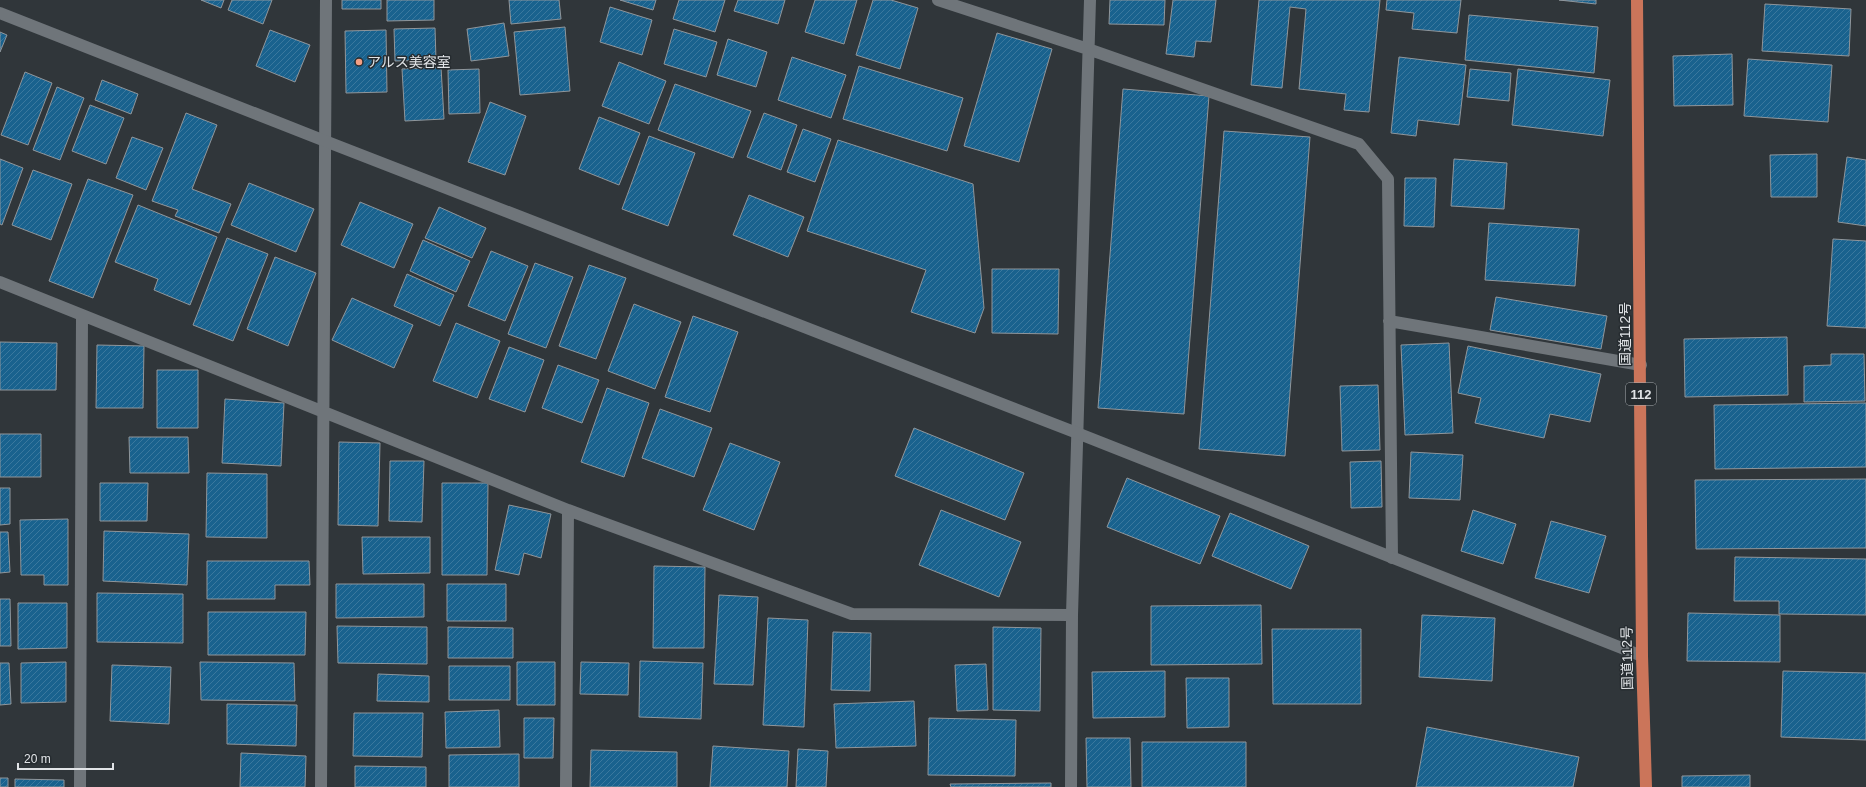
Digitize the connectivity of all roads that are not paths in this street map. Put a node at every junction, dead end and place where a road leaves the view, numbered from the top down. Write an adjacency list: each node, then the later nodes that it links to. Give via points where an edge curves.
1 (326, 0): 7 (street)
2 (938, 0): 6 (street)
3 (1090, 0): 6 (street)
4 (1637, 0): 11 (highway, 国道112号 / 112)
5 (0, 13): 7 (street)
6 (1088, 49): 10 (street, via 1359,144 1388,179); 13 (street)
7 (325, 141): 12 (street); 13 (street)
8 (0, 282): 9 (street)
9 (82, 316): 12 (street); 18 (street)
10 (1389, 321): 11 (street); 15 (street)
11 (1641, 365): 17 (highway, 国道112号 / 112)
12 (322, 411): 14 (street); 19 (street)
13 (1077, 433): 15 (street); 16 (street)
14 (568, 510): 16 (street, via 852,614); 20 (street)
15 (1392, 558): 17 (street)
16 (1072, 615): 21 (street)
17 (1642, 656): 22 (highway, 国道112号 / 112)
18 (80, 787)
19 (321, 787)
20 (566, 787)
21 (1071, 787)
22 (1646, 787)

